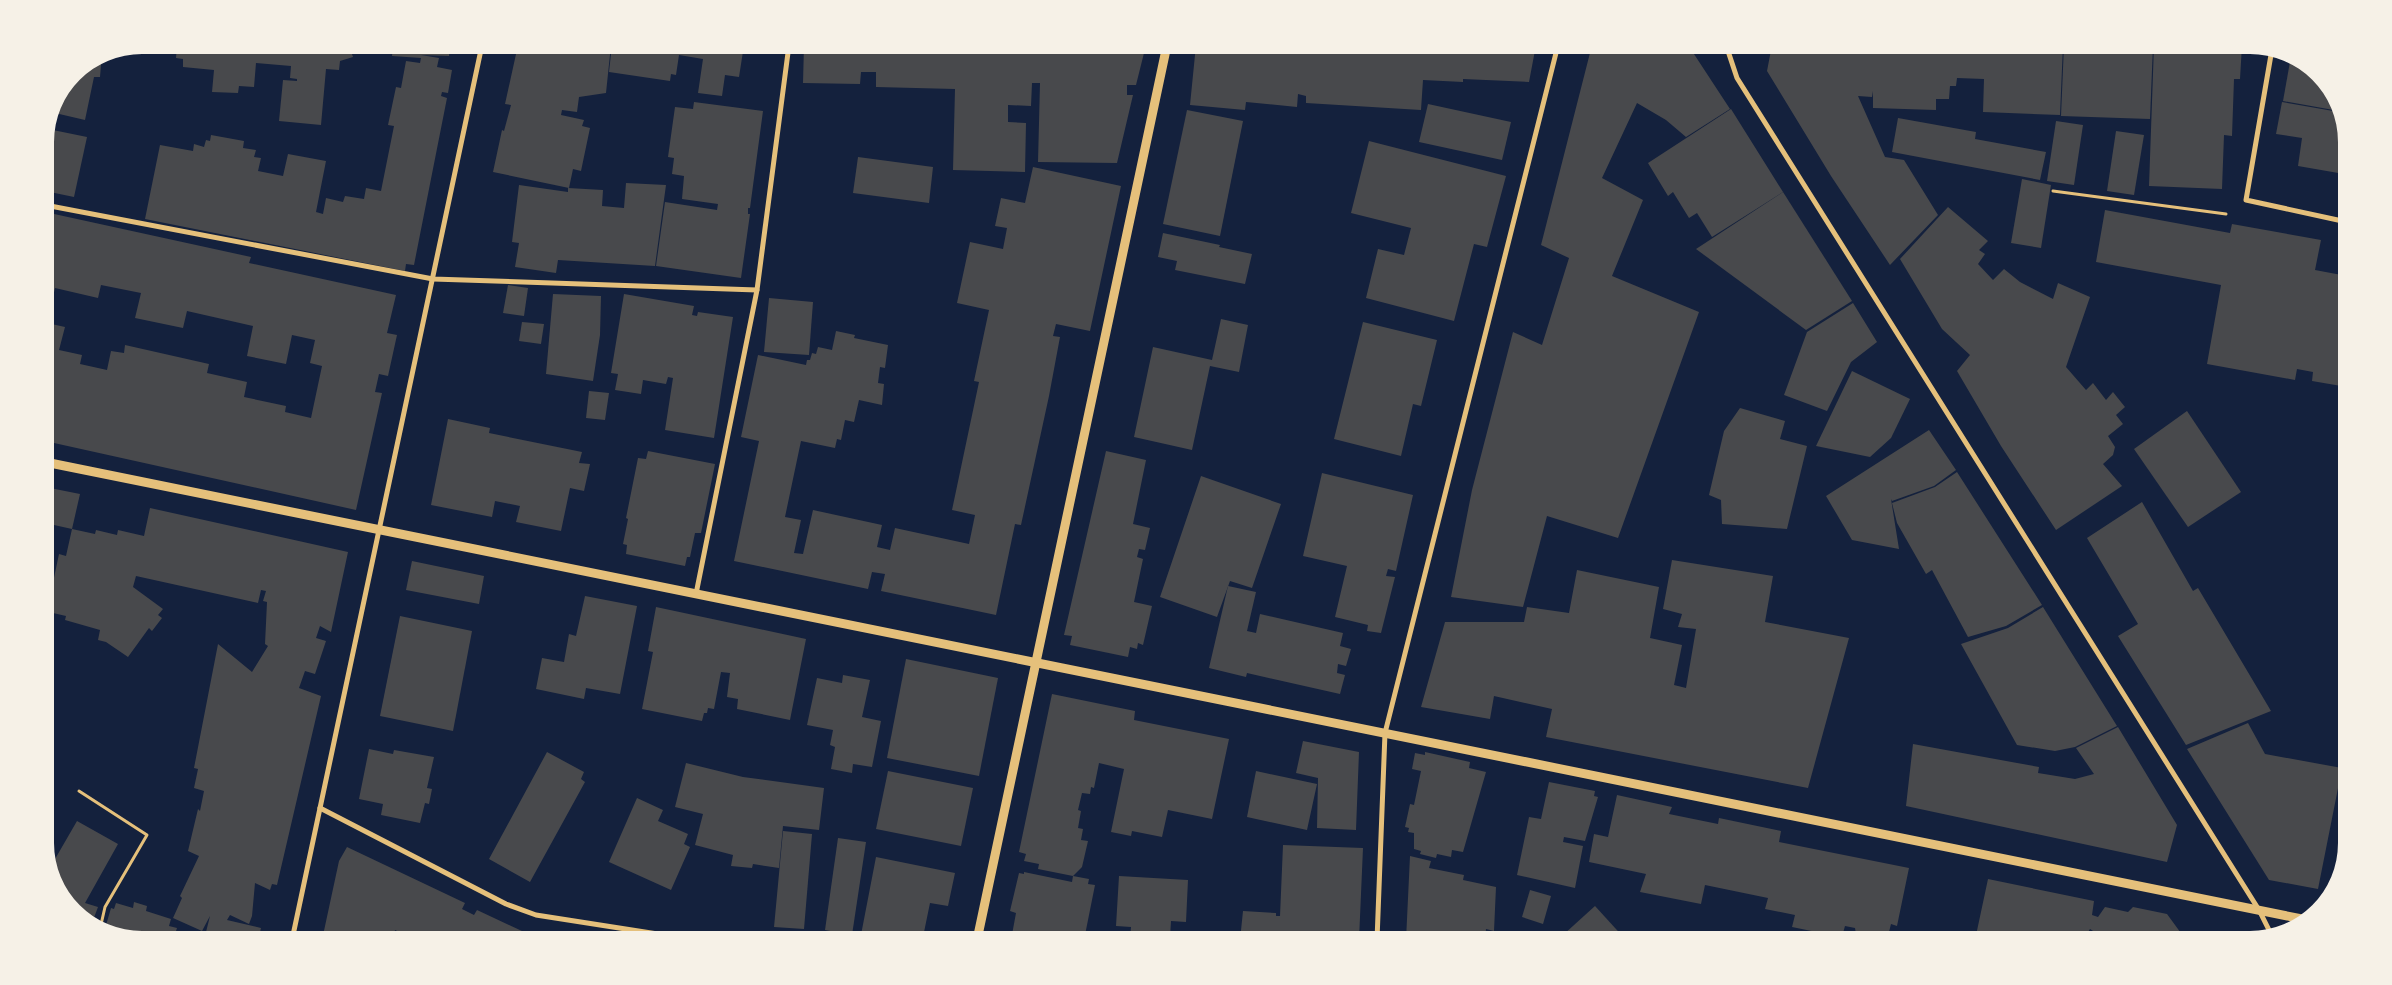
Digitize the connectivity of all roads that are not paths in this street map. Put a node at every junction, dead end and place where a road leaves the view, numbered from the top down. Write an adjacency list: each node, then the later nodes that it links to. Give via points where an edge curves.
1 (480, 54): 9 (street)
2 (788, 54): 10 (street)
3 (1165, 54): 14 (street)
4 (1556, 54): 15 (street)
5 (1729, 54): 17 (street, via 1737,78)
6 (2271, 56): 8 (street, via 2246,200)
7 (54, 207): 9 (street)
8 (2338, 220)
9 (432, 279): 10 (street); 12 (street)
10 (756, 290): 13 (street)
11 (54, 464): 12 (street)
12 (379, 529): 13 (street); 16 (street)
13 (696, 594): 14 (street)
14 (1036, 663): 15 (street); 22 (street)
15 (1385, 733): 17 (street); 23 (street)
16 (320, 808): 20 (street); 21 (street, via 506,904 536,915)
17 (2258, 910): 18 (street); 19 (street)
18 (2296, 918)
19 (2269, 930)
20 (294, 931)
21 (638, 931)
22 (979, 931)
23 (1377, 931)

